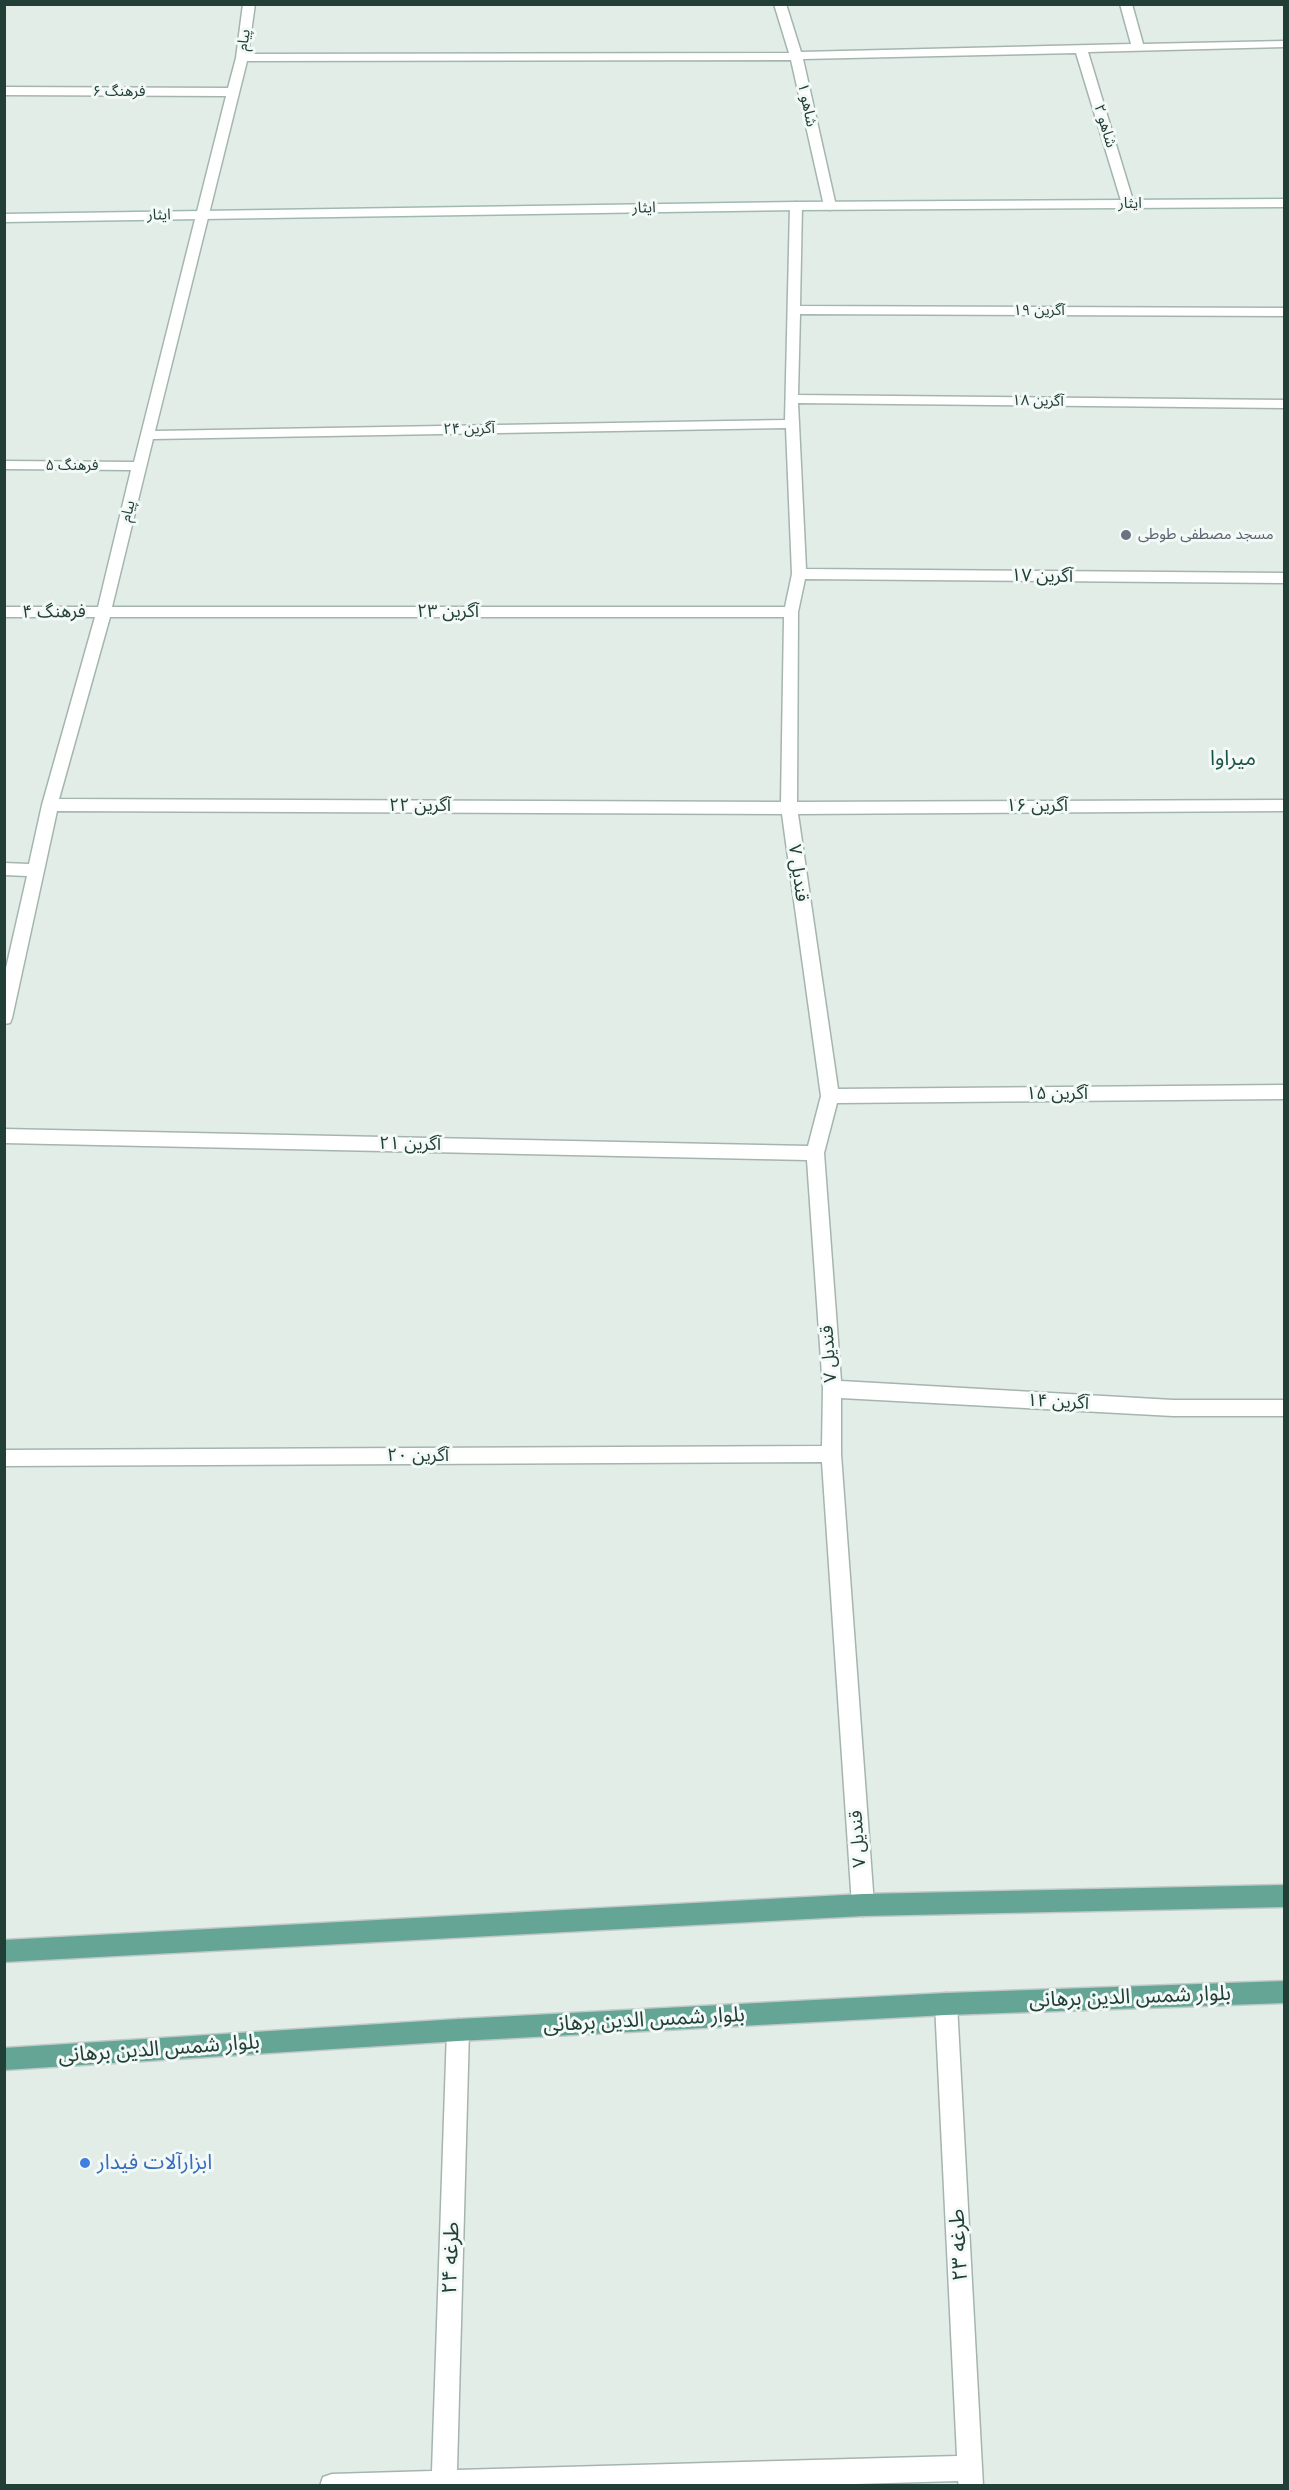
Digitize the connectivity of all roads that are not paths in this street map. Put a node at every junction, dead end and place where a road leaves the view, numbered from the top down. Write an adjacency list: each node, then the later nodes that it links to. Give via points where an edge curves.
1 (249, 4): 8 (street, پیام)
2 (780, 4): 7 (street, شاهو ۱)
3 (1126, 4): 5 (street)
4 (1284, 44): 5 (street)
5 (1138, 47): 6 (street)
6 (1081, 49): 7 (street); 12 (street, شاهو ۲)
7 (796, 56): 8 (street); 14 (street, شاهو ۱)
8 (242, 58): 10 (street, پیام)
9 (4, 91): 10 (street, فرهنگ ۶)
10 (233, 92): 15 (street, پیام)
11 (1284, 203): 12 (street, ایثار)
12 (1128, 204): 14 (street, ایثار)
13 (796, 206): 14 (street, ایثار); 15 (street, ایثار); 17 (street, ۷ قندیل)
14 (830, 206)
15 (201, 214): 16 (street, ایثار); 22 (street, پیام)
16 (4, 218)
17 (793, 310): 18 (street, آگرین ۱۹); 19 (street, ۷ قندیل)
18 (1284, 312)
19 (791, 399): 20 (street, آگرین ۱۸); 21 (street, ۷ قندیل)
20 (1284, 404)
21 (792, 424): 22 (street, آگرین ۲۴); 25 (street, ۷ قندیل)
22 (147, 435): 24 (street, پیام)
23 (4, 465): 24 (street, فرهنگ ۵)
24 (139, 466): 27 (street, پیام)
25 (799, 574): 26 (street, آگرین ۱۷); 29 (street, ۷ قندیل)
26 (1284, 579)
27 (104, 611): 28 (street, فرهنگ ۴); 29 (street, آگرین ۲۳); 30 (street, پیام)
28 (4, 612)
29 (791, 612): 32 (street, ۷ قندیل)
30 (51, 804): 32 (street, آگرین ۲۲); 34 (street, پیام)
31 (1284, 805): 32 (street, آگرین ۱۶)
32 (789, 808): 37 (street, ۷ قندیل)
33 (4, 869): 34 (street)
34 (35, 870): 35 (street, پیام)
35 (4, 1018)
36 (1284, 1092): 37 (street, آگرین ۱۵)
37 (830, 1096): 39 (street, ۷ قندیل)
38 (4, 1136): 39 (street, آگرین ۲۱)
39 (815, 1153): 40 (street, ۷ قندیل)
40 (832, 1389): 41 (street, آگرین ۱۴, via 1173,1408); 42 (street, ۷ قندیل)
41 (1284, 1408)
42 (831, 1454): 43 (street, آگرین ۲۰); 45 (street, ۷ قندیل)
43 (4, 1458)
44 (1284, 1896): 45 (main road)
45 (863, 1905): 46 (main road)
46 (4, 1951)
47 (1284, 1992): 48 (main road, بلوار شمس الدین برهانی)
48 (946, 2004): 49 (main road, بلوار شمس الدین برهانی); 51 (street, طرغه ۲۳)
49 (458, 2030): 50 (main road, بلوار شمس الدین برهانی); 52 (street, طرغه ۲۴)
50 (4, 2059)
51 (971, 2477): 52 (street)
52 (444, 2485): 53 (street)
53 (332, 2486)

